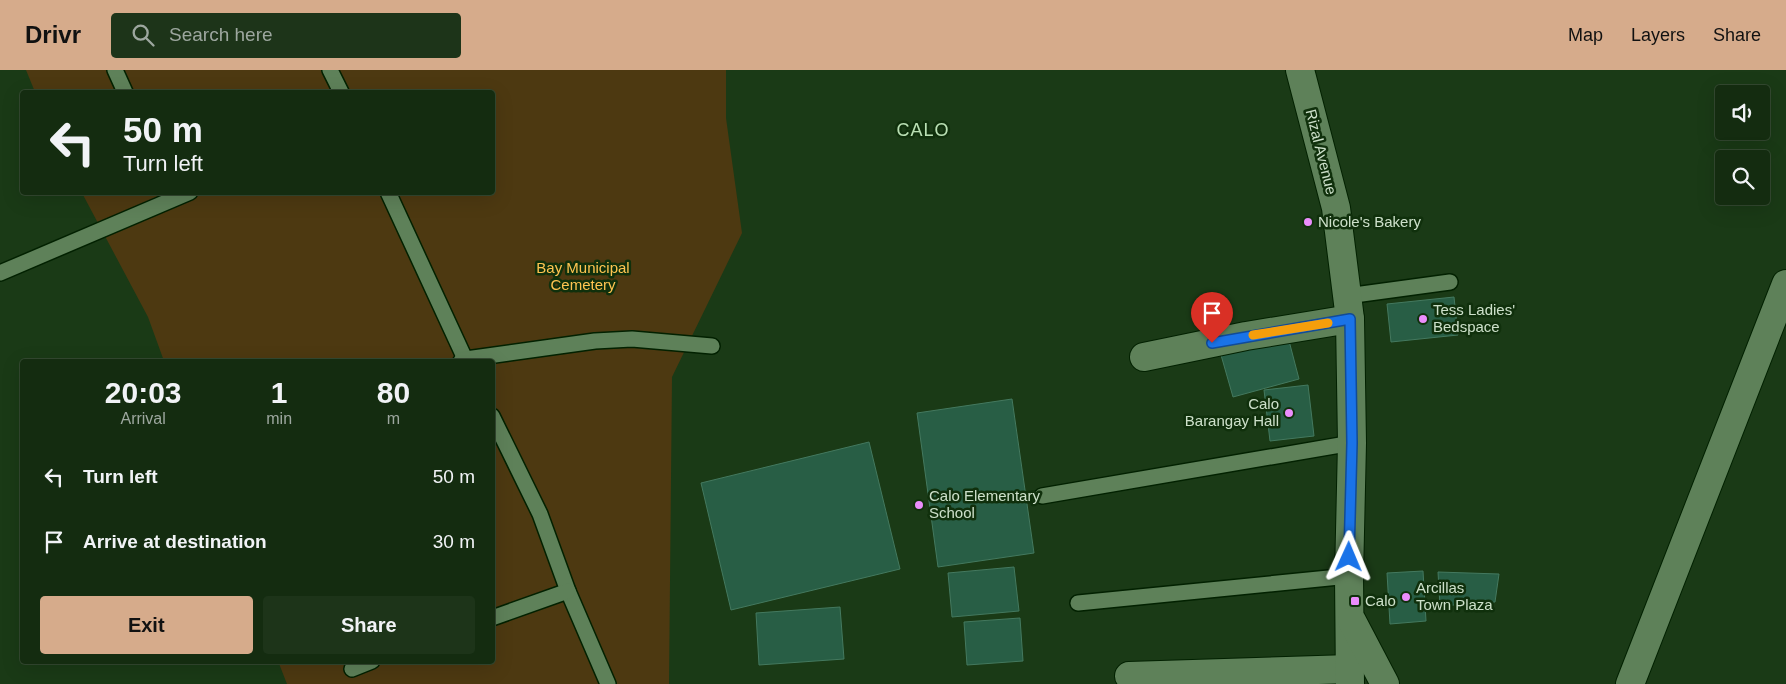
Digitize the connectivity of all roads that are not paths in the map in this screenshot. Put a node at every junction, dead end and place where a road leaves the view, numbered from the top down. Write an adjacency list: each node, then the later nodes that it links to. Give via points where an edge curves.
1 (115, 70): 4 (lane)
2 (330, 70): 5 (lane)
3 (1300, 70): 11 (street, Rizal Avenue, via 1336,208)
4 (124, 90)
5 (340, 90)
6 (389, 195): 14 (lane)
7 (174, 196): 8 (lane)
8 (0, 273)
9 (1450, 282): 11 (lane)
10 (1786, 284): 30 (street)
11 (1348, 308): 13 (street, via 1246,336); 17 (street, Rizal Avenue)
12 (712, 346): 15 (lane, via 632,339 604,340)
13 (1144, 357)
14 (463, 359)
15 (477, 359)
16 (495, 422): 20 (lane, via 540,514)
17 (1352, 443): 18 (lane); 19 (street, Rizal Avenue)
18 (1042, 496)
19 (1349, 576): 21 (lane); 23 (street, Rizal Avenue)
20 (568, 592): 22 (lane); 28 (lane)
21 (1078, 603)
22 (495, 617)
23 (1350, 618): 27 (street, Rizal Avenue); 29 (street)
24 (363, 664): 25 (lane)
25 (352, 668)
26 (1129, 676): 27 (street)
27 (1350, 676)
28 (608, 684)
29 (1385, 684)
30 (1630, 684)

